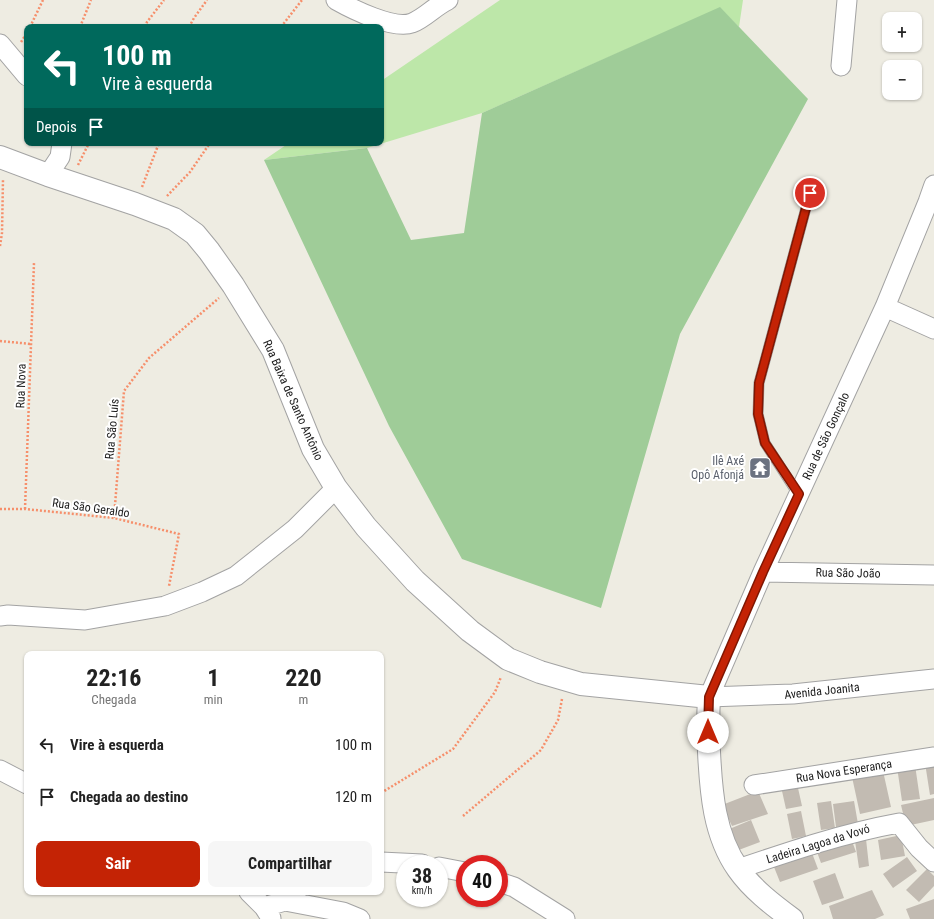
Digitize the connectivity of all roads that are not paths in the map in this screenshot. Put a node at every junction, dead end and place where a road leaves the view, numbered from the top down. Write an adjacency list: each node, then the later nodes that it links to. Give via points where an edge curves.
1 (336, 0): 2 (street, via 380,19 406,25)
2 (448, 0)
3 (847, 0): 5 (street)
4 (0, 44): 6 (street)
5 (841, 66)
6 (24, 72)
7 (62, 146): 9 (street, via 60,157)
8 (3, 157): 9 (street, Rua Baixa de Santo Antônio)
9 (48, 175): 14 (street, Rua Baixa de Santo Antônio, via 174,219 195,234 233,285 273,350 313,449)
10 (934, 185): 12 (street, Rua de São Gonçalo)
11 (810, 193): 15 (lane, via 759,383 758,414 765,443)
12 (885, 307): 13 (street); 15 (street, Rua de São Gonçalo)
13 (934, 329)
14 (336, 488): 18 (street, via 295,529 236,576 202,592 165,606 85,620); 20 (street, Rua Baixa de Santo Antônio, via 366,527 415,581 470,631 508,659 581,684)
15 (799, 494): 16 (street, Rua de São Gonçalo)
16 (763, 572): 17 (street, Rua São João); 20 (street, Rua de São Gonçalo)
17 (934, 574)
18 (0, 616)
19 (934, 679): 20 (street, Avenida Joanita, via 793,694)
20 (709, 697): 28 (street, Rua de São Gonçalo, via 710,789 717,824)
21 (934, 757): 24 (street, Rua Nova Esperança)
22 (0, 770): 23 (street)
23 (24, 782)
24 (754, 785)
25 (384, 862): 27 (street)
26 (934, 862): 28 (street, Ladeira Lagoa da Vovó, via 899,823 828,839)
27 (396, 863)
28 (738, 869): 36 (street, Rua de São Gonçalo, via 773,905)
29 (508, 885): 35 (street)
30 (252, 895): 33 (street)
31 (296, 895): 32 (street)
32 (285, 901): 33 (street); 34 (street, via 342,912)
33 (268, 913)
34 (360, 919)
35 (565, 919)
36 (792, 919)

